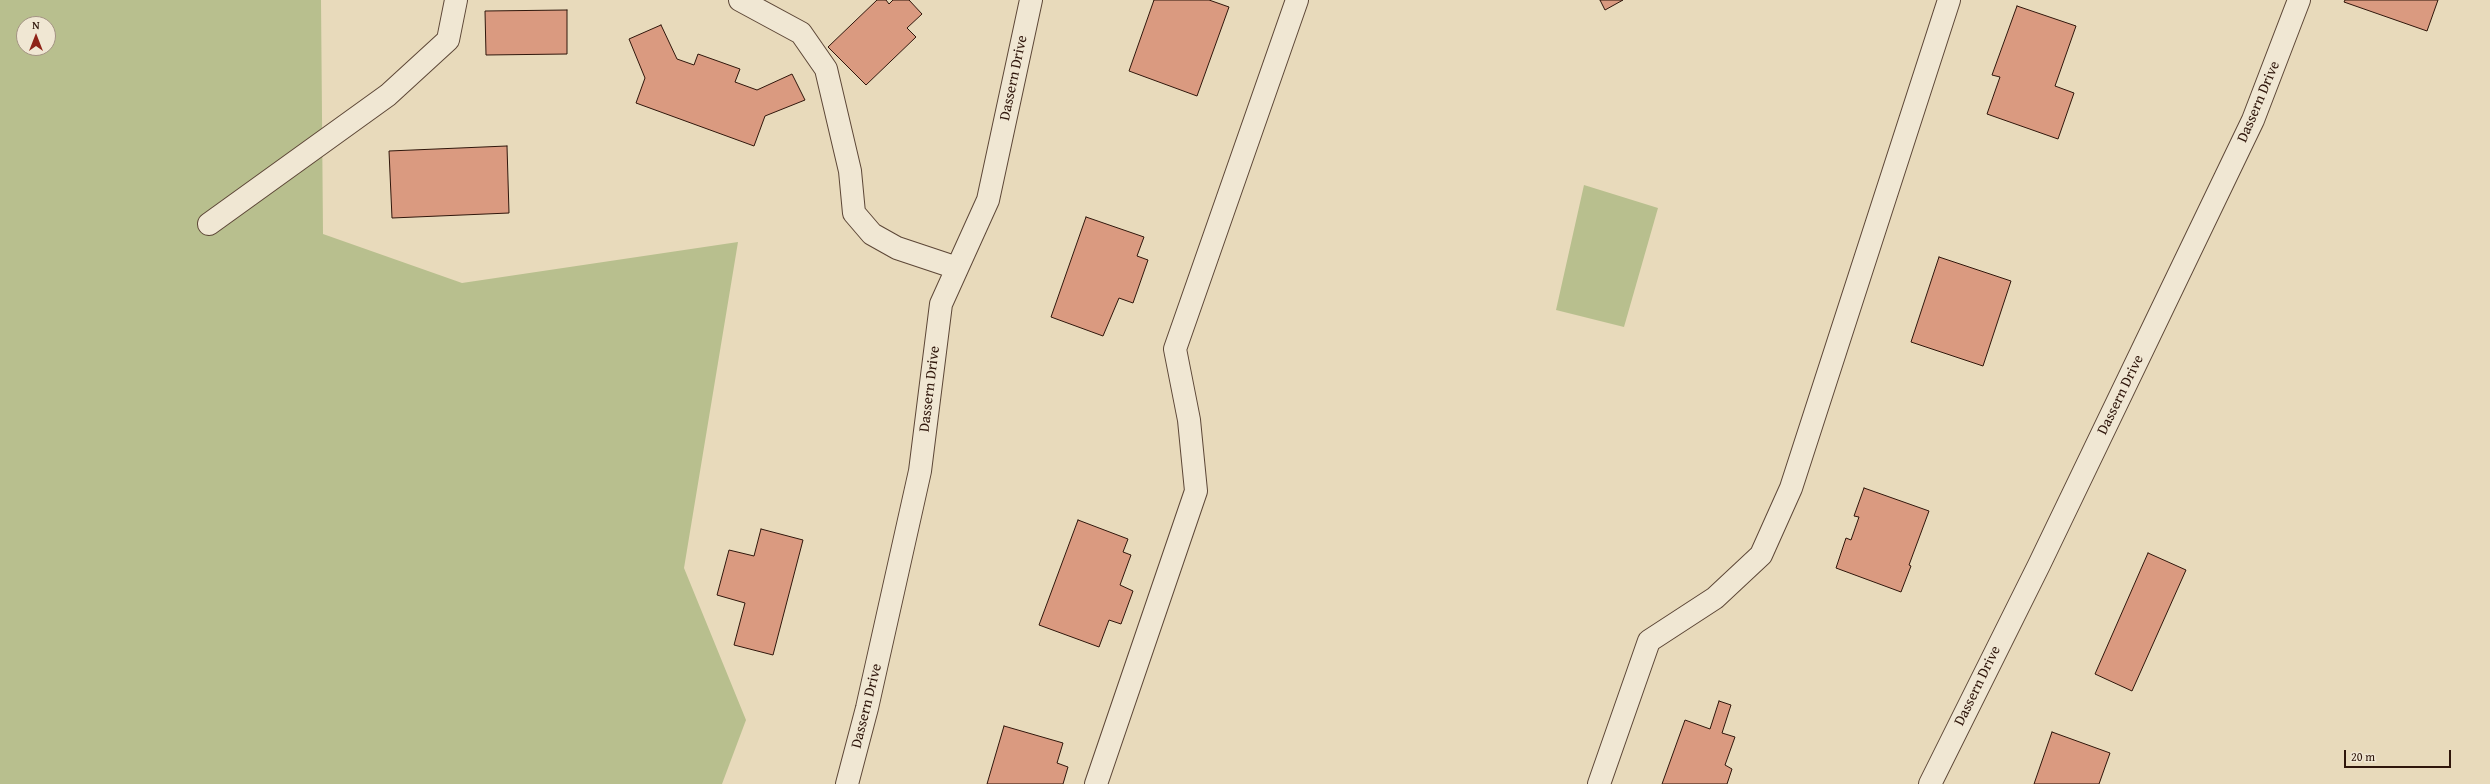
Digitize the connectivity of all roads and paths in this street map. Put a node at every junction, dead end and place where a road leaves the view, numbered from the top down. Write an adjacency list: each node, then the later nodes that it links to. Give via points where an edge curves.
1 (456, 0): 7 (street, via 448,40 388,96)
2 (740, 0): 8 (street, via 800,33 826,69 850,171 854,213 872,234 897,248)
3 (1031, 0): 8 (street, Dassern Drive, via 988,200)
4 (1297, 0): 10 (street, via 1175,349 1189,420 1196,491)
5 (1949, 0): 11 (street, via 1791,488 1761,555 1715,598 1649,641)
6 (2299, 0): 12 (street, Dassern Drive, via 2253,120 2039,565)
7 (209, 224)
8 (957, 268): 9 (street, Dassern Drive, via 941,304 920,471 867,708)
9 (847, 784)
10 (1096, 784)
11 (1599, 784)
12 (1930, 784)

